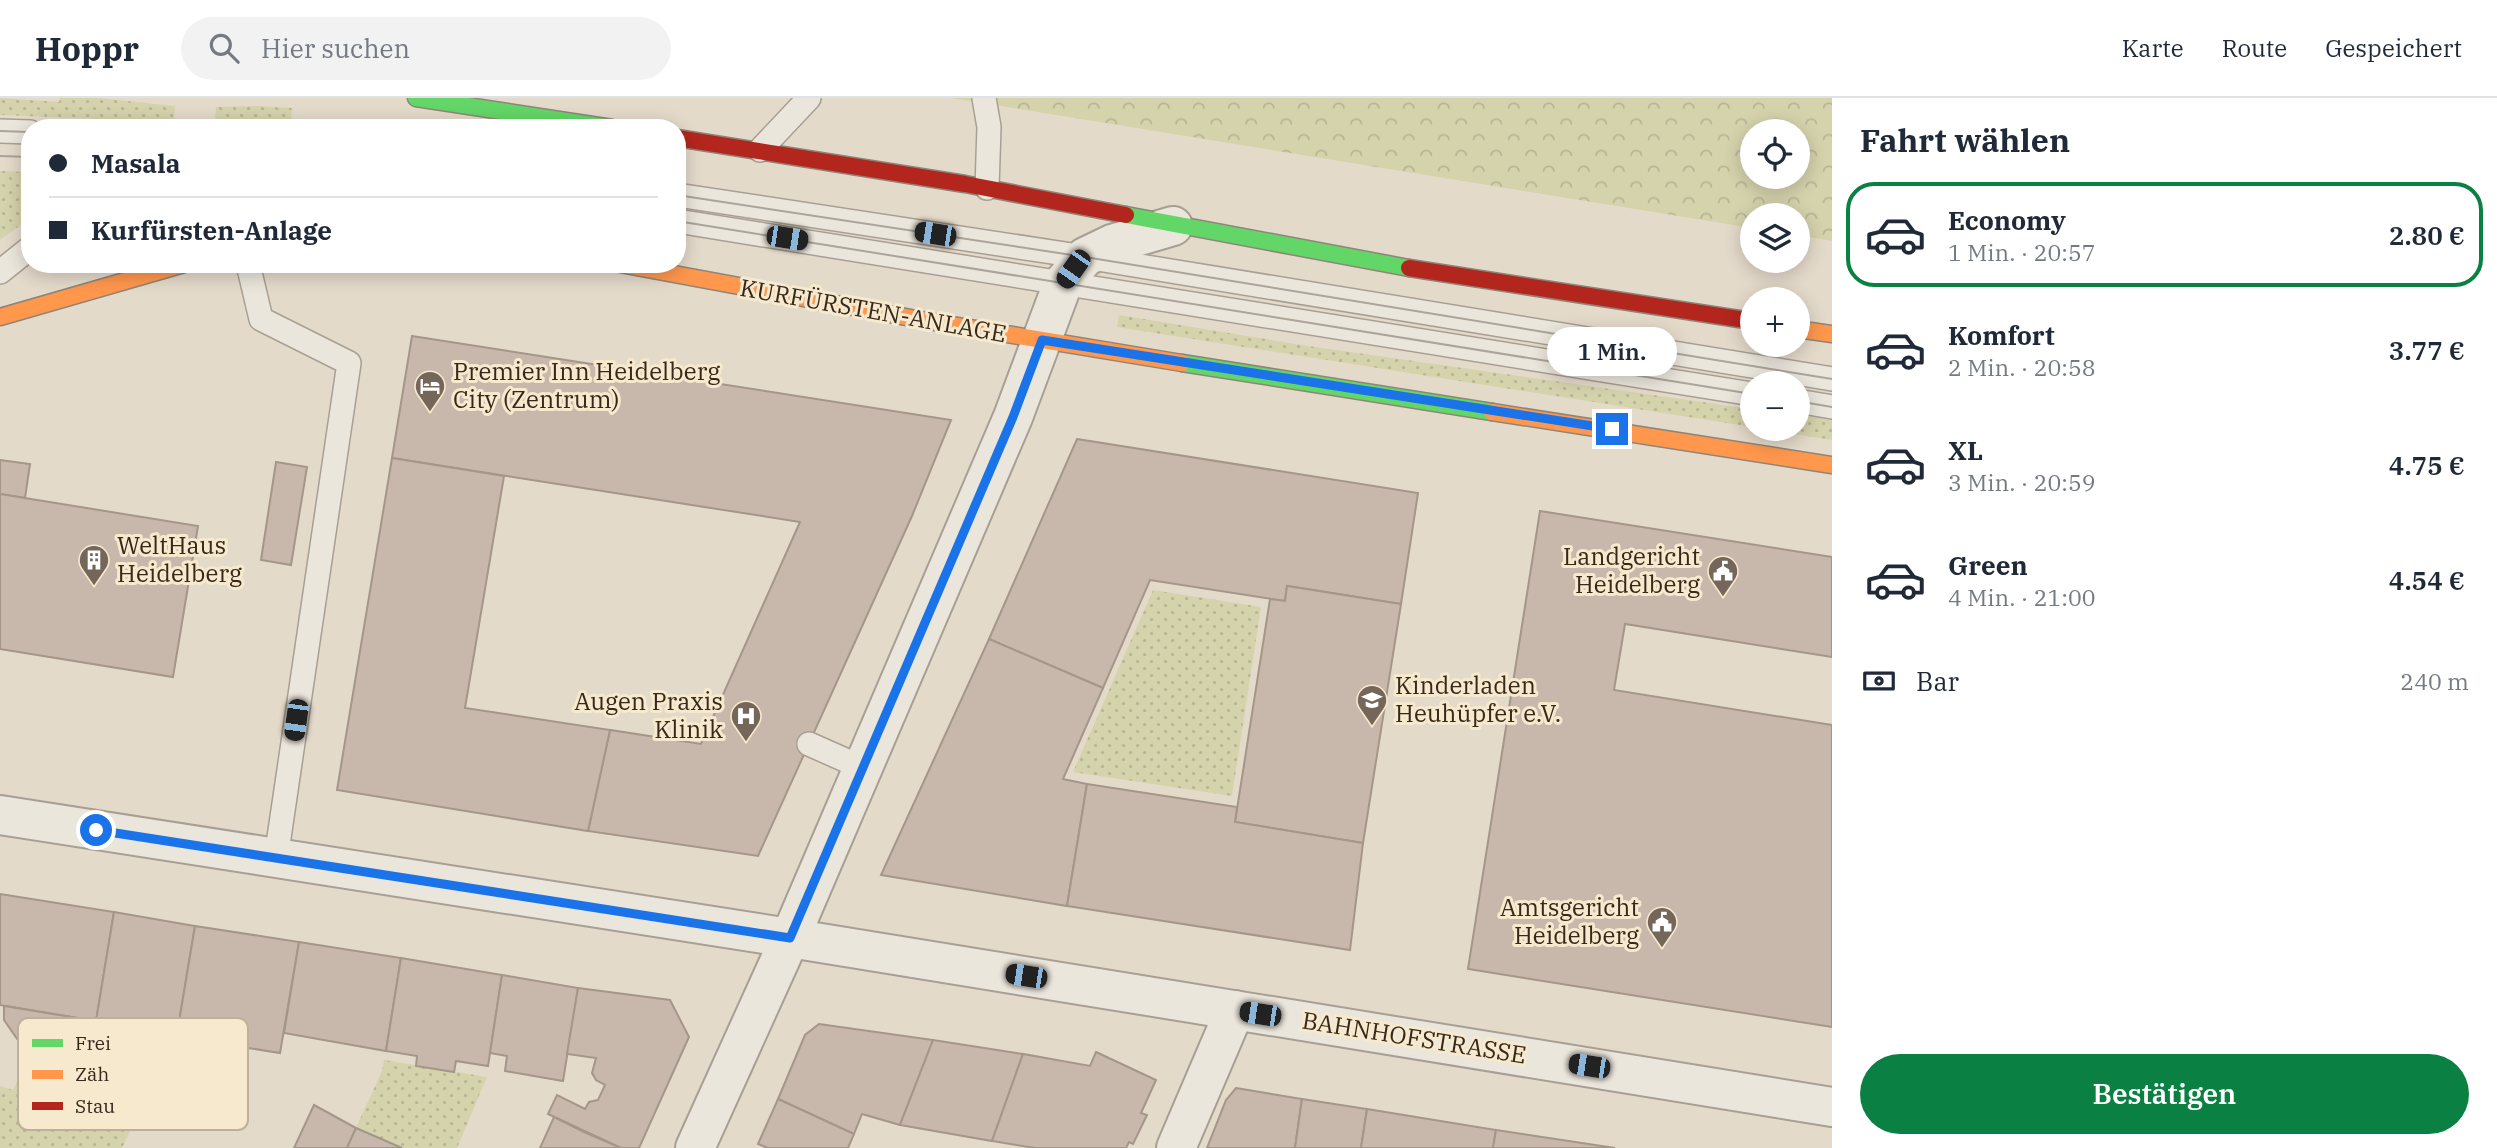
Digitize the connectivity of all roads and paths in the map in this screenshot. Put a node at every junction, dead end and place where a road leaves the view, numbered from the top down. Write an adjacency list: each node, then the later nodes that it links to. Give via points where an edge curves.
1 (416, 98): 4 (main road)
2 (809, 98): 8 (lane)
3 (984, 98): 9 (lane, via 989,127)
4 (553, 119)
5 (0, 131): 6 (lane)
6 (21, 132)
7 (686, 139): 8 (main road)
8 (760, 150): 9 (main road)
9 (987, 188): 12 (main road)
10 (686, 197): 14 (lane)
11 (686, 222): 14 (lane)
12 (1173, 226): 14 (street, via 1112,244); 20 (main road)
13 (21, 255): 15 (lane)
14 (1074, 270): 23 (street); 24 (lane); 25 (lane)
15 (0, 272)
16 (153, 273): 19 (main road)
17 (250, 273): 32 (lane, via 261,319 349,363)
18 (664, 273): 23 (main road, KURFÜRSTEN-ANLAGE)
19 (0, 317)
20 (1740, 319)
21 (1810, 331): 22 (main road)
22 (1832, 334)
23 (1042, 340): 28 (main road, KURFÜRSTEN-ANLAGE); 30 (street)
24 (1832, 379)
25 (1740, 392)
26 (1810, 403): 27 (lane)
27 (1832, 407)
28 (1832, 465)
29 (809, 744): 30 (lane)
30 (863, 768): 33 (street)
31 (0, 815): 32 (street, BAHNHOFSTRASSE)
32 (276, 858): 33 (street, BAHNHOFSTRASSE)
33 (790, 938): 34 (street, BAHNHOFSTRASSE); 36 (street)
34 (1235, 1010): 35 (street, BAHNHOFSTRASSE); 37 (street)
35 (1832, 1107)
36 (695, 1148)
37 (1176, 1148)

